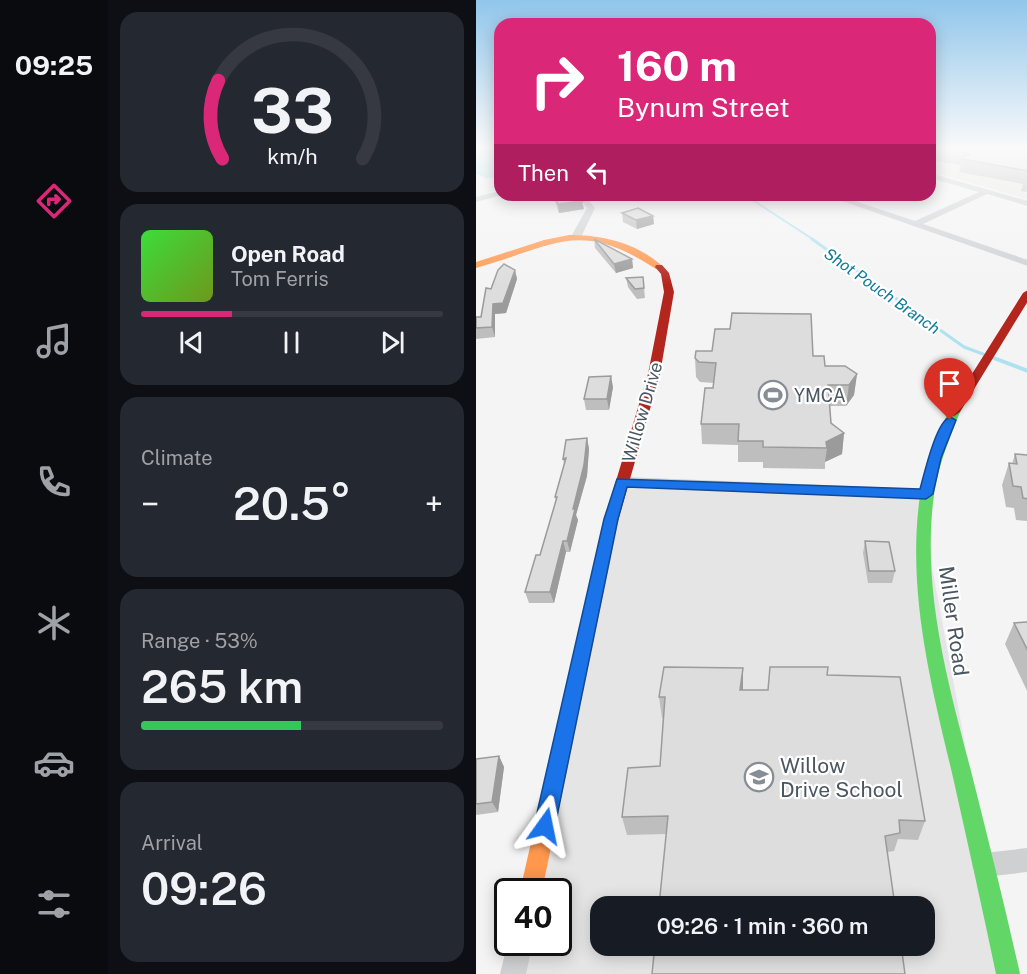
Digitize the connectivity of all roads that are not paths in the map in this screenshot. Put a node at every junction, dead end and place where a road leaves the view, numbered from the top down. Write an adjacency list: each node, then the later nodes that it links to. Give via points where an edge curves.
1 (981, 194): 6 (street)
2 (995, 194): 5 (street)
3 (586, 201): 7 (street, via 591,208)
4 (847, 201): 6 (street)
5 (1028, 204)
6 (916, 224): 8 (street)
7 (577, 235): 9 (street, Willow Drive); 11 (street, Willow Drive, via 611,241 657,265 665,273 669,292 654,374)
8 (1028, 263)
9 (476, 265)
10 (1028, 293): 12 (street, Miller Road, via 990,351 941,440)
11 (622, 482): 12 (street); 15 (street, Willow Drive)
12 (926, 494): 14 (street, Miller Road, via 924,575 933,644)
13 (1028, 860): 14 (street)
14 (984, 865): 18 (street, Miller Road)
15 (534, 878)
16 (517, 956): 17 (street)
17 (513, 974)
18 (1008, 974)

